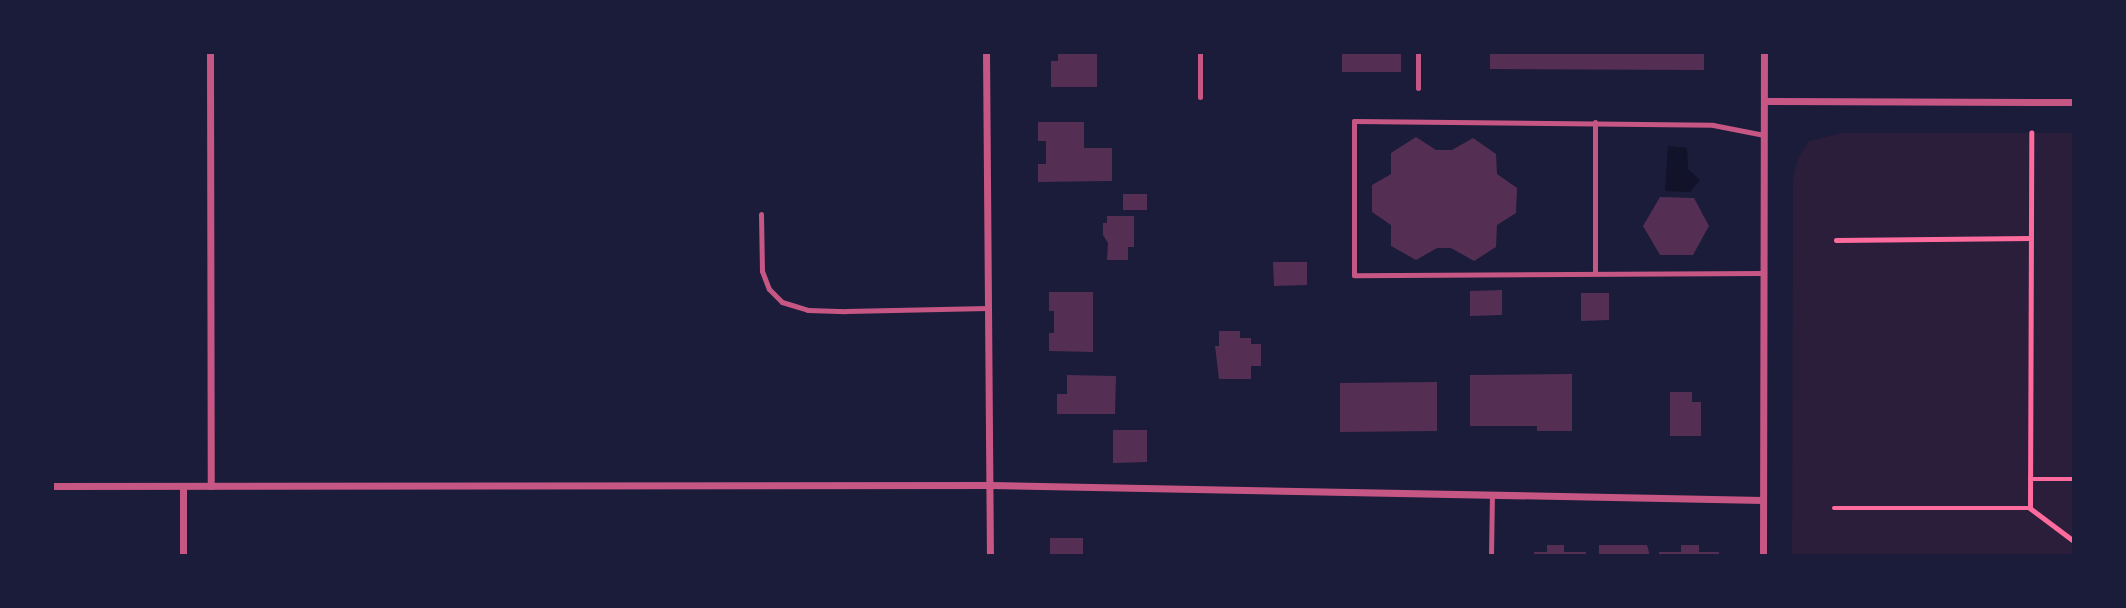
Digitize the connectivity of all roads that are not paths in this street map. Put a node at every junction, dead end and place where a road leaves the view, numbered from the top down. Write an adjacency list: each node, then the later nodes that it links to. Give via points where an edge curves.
1 (210, 52): 18 (street)
2 (986, 52): 15 (street)
3 (1200, 52): 7 (lane)
4 (1418, 52): 6 (lane)
5 (1764, 52): 8 (street)
6 (1418, 88)
7 (1200, 97)
8 (1764, 101): 9 (street); 11 (street)
9 (2074, 102)
10 (1595, 122): 11 (lane, via 1713,125); 13 (lane); 13 (lane, via 1354,121 1354,275)
11 (1764, 135): 14 (street)
12 (761, 214): 15 (lane, via 762,271 769,289 782,302 808,310)
13 (1595, 273): 14 (lane)
14 (1763, 273): 21 (street)
15 (988, 308): 16 (street)
16 (990, 485): 18 (street); 20 (street); 23 (street)
17 (52, 486): 19 (street)
18 (211, 486): 19 (street)
19 (183, 487): 22 (street)
20 (1492, 495): 21 (street); 24 (lane)
21 (1763, 500): 25 (street)
22 (183, 555)
23 (990, 555)
24 (1491, 555)
25 (1763, 555)

